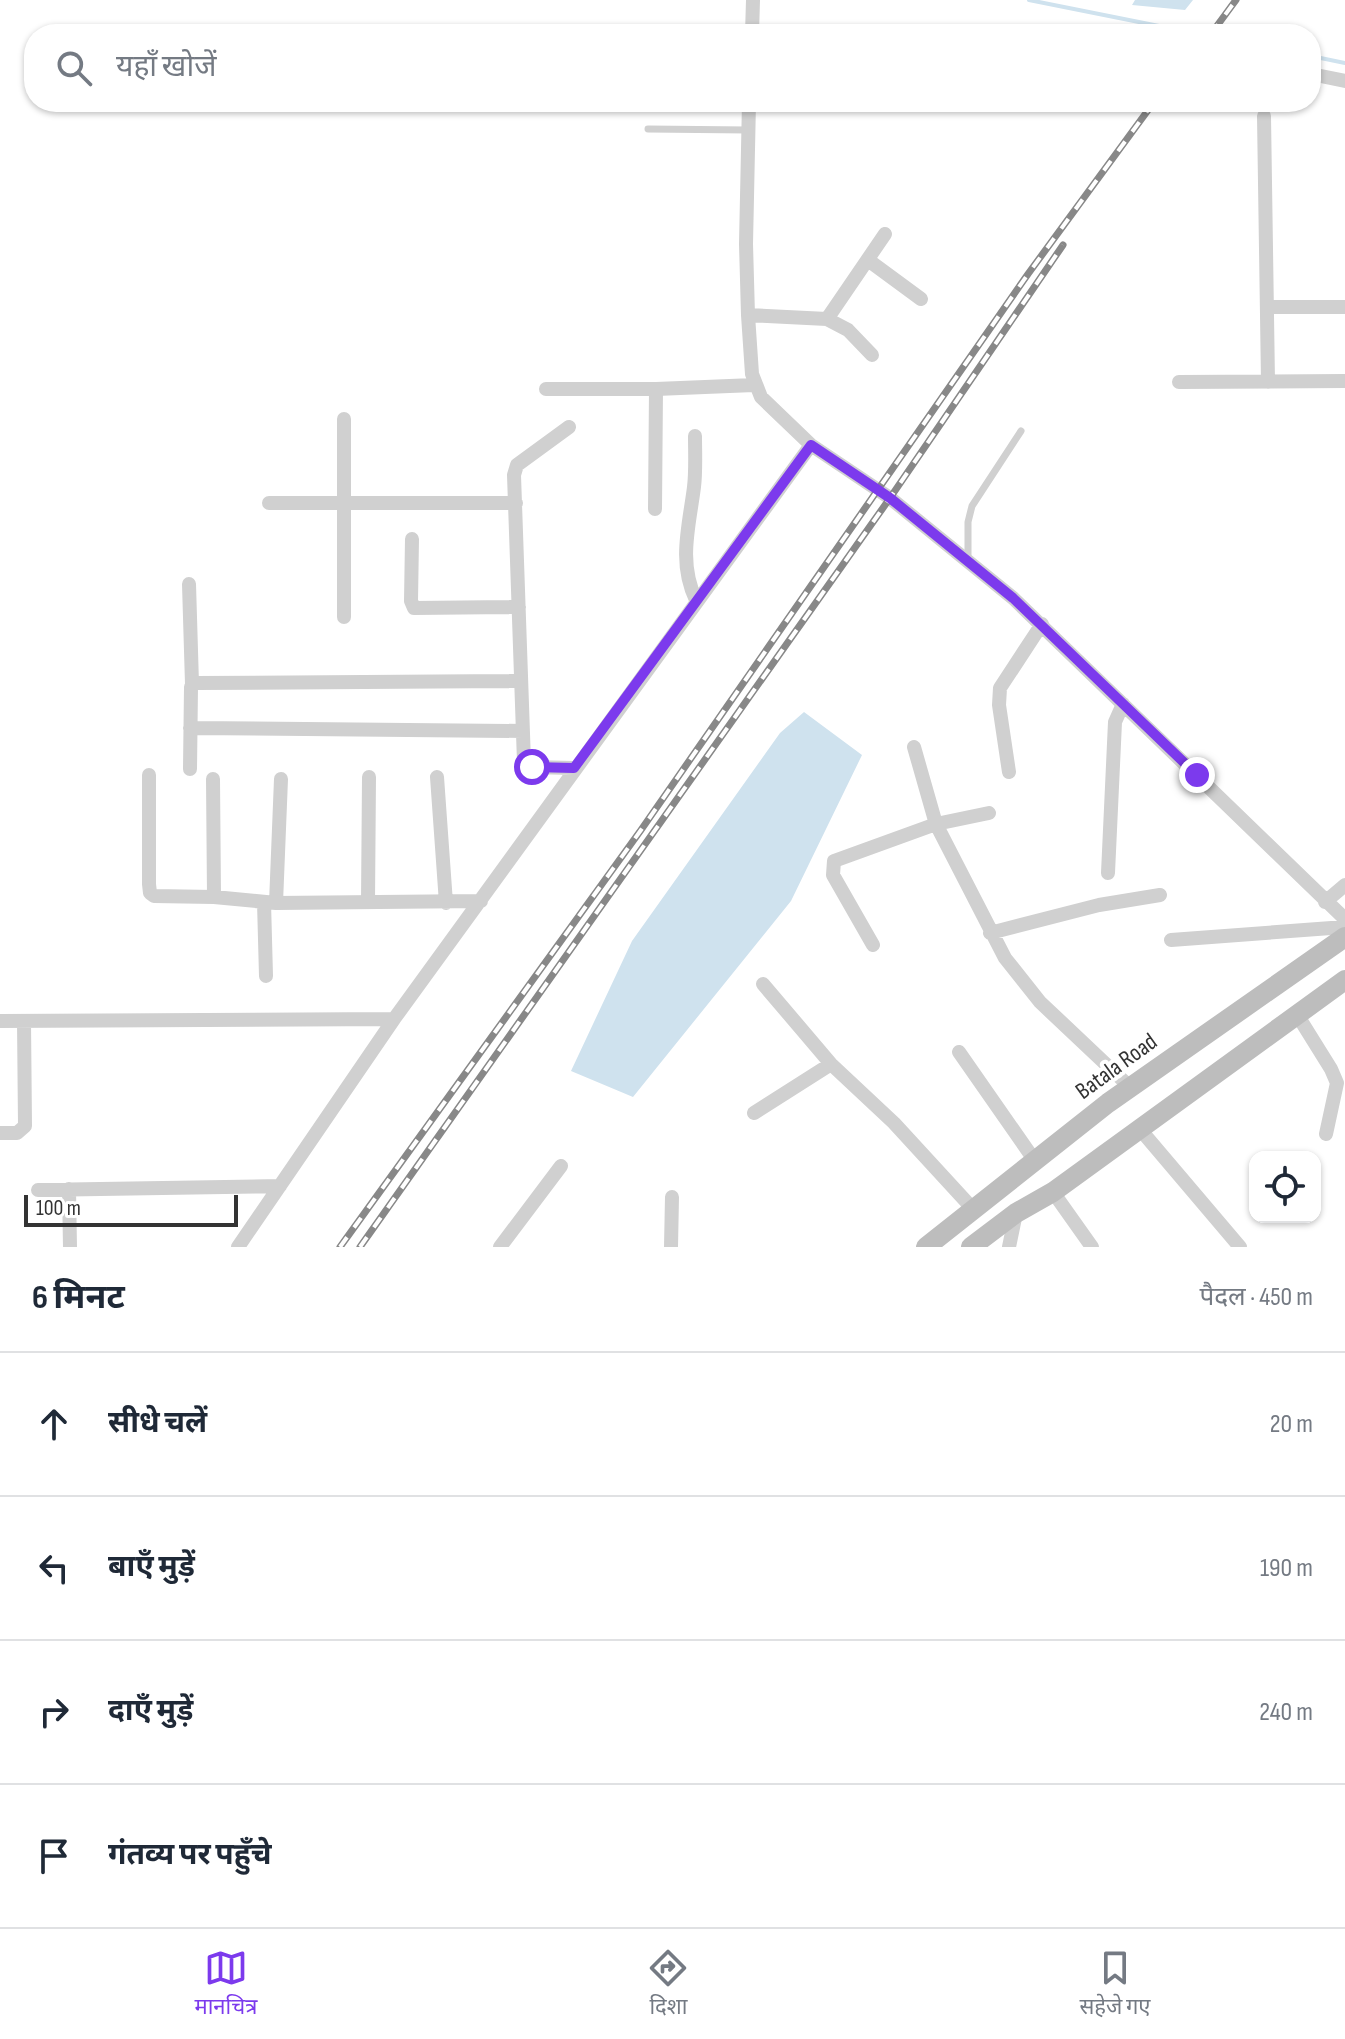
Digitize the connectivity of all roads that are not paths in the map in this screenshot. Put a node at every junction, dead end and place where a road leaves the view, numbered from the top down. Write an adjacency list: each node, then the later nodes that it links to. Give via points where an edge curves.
1 (753, 0): 2 (street)
2 (752, 24)
3 (1321, 76): 4 (street)
4 (1345, 81)
5 (749, 112): 8 (street)
6 (1264, 116): 12 (street)
7 (648, 129): 8 (lane)
8 (748, 130): 14 (street)
9 (885, 234): 10 (street)
10 (868, 260): 11 (street); 15 (street)
11 (921, 299)
12 (1267, 307): 13 (street); 19 (street)
13 (1345, 307)
14 (748, 315): 15 (street); 20 (street)
15 (827, 319): 16 (street, via 848,330)
16 (872, 355)
17 (1345, 381): 19 (street)
18 (1179, 382): 19 (street)
19 (1268, 382)
20 (754, 385): 22 (street); 27 (street)
21 (546, 389): 22 (street)
22 (656, 389): 31 (street)
23 (344, 419): 29 (street)
24 (569, 427): 30 (street, via 517,465)
25 (1021, 431): 33 (lane, via 972,506)
26 (695, 436): 35 (street, via 686,576)
27 (811, 445): 33 (street, via 890,498); 35 (street)
28 (269, 503): 29 (street)
29 (346, 503): 30 (street); 37 (street)
30 (516, 503): 36 (street)
31 (655, 509)
32 (412, 539): 36 (street, via 414,608)
33 (968, 561): 38 (street)
34 (189, 584): 40 (street)
35 (696, 600): 45 (street)
36 (519, 607): 39 (street)
37 (344, 617)
38 (1042, 624): 41 (street); 47 (street, via 1000,688)
39 (521, 681): 40 (street); 43 (street)
40 (192, 684): 42 (street)
41 (1123, 704): 55 (street, via 1115,722); 61 (street)
42 (190, 728): 43 (street); 46 (street)
43 (523, 731): 45 (street, via 528,765)
44 (914, 747): 54 (street)
45 (574, 768): 60 (street)
46 (190, 769)
47 (1009, 772)
48 (149, 775): 58 (street, via 150,893)
49 (369, 777): 59 (street)
50 (437, 777): 63 (street)
51 (213, 779): 58 (street)
52 (281, 779): 62 (street)
53 (989, 813): 54 (street)
54 (936, 824): 66 (street); 69 (street, via 834,861 833,875)
55 (1108, 873)
56 (1345, 885): 61 (street)
57 (1160, 895): 66 (street)
58 (214, 897): 62 (street)
59 (368, 901): 62 (street); 63 (street)
60 (481, 901): 63 (street); 74 (street)
61 (1325, 902): 64 (street)
62 (270, 903): 70 (street)
63 (446, 903)
64 (1345, 919)
65 (1345, 927): 68 (street)
66 (990, 933): 79 (street, via 1040,1002)
67 (1345, 937): 79 (main road, Batala Road)
68 (1171, 940)
69 (873, 945)
70 (266, 976)
71 (1345, 980): 73 (main road)
72 (763, 984): 78 (street)
73 (1298, 1016): 81 (main road); 83 (street, via 1337,1083)
74 (394, 1019): 76 (street); 86 (street)
75 (0, 1021): 76 (street)
76 (24, 1021): 82 (street, via 25,1126 17,1133)
77 (959, 1052): 84 (street)
78 (831, 1064): 80 (street); 91 (street)
79 (1130, 1087): 84 (main road, Batala Road)
80 (754, 1113)
81 (1139, 1128): 89 (main road); 101 (street)
82 (0, 1133)
83 (1326, 1134)
84 (1035, 1161): 91 (main road, Batala Road)
85 (561, 1166): 95 (street)
86 (280, 1186): 87 (street); 94 (street)
87 (69, 1189): 88 (street); 93 (street)
88 (38, 1190)
89 (1053, 1192): 92 (main road); 100 (street)
90 (672, 1197): 96 (street)
91 (973, 1209): 97 (main road, Batala Road)
92 (1016, 1213): 98 (main road); 99 (street)
93 (70, 1247)
94 (238, 1247)
95 (500, 1247)
96 (671, 1247)
97 (926, 1247)
98 (971, 1247)
99 (1009, 1247)
100 (1092, 1247)
101 (1240, 1247)

